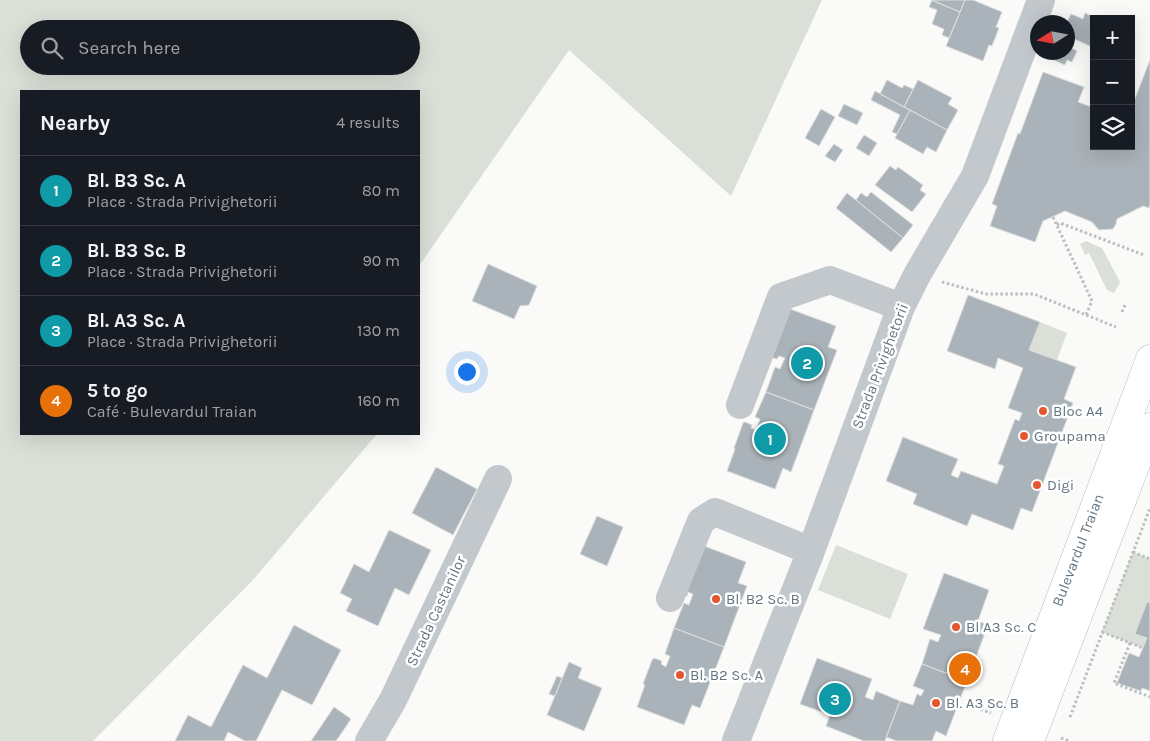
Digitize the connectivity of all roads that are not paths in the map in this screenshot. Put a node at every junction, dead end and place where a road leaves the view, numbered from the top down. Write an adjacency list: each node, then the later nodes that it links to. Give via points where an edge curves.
1 (1041, 0): 2 (street, Strada Privighetorii, via 975,176)
2 (901, 307): 4 (street, via 830,280 781,297); 7 (street, Strada Privighetorii)
3 (1150, 359): 11 (main road, Bulevardul Traian)
4 (740, 404)
5 (1150, 427): 12 (main road, Bulevardul Traian)
6 (498, 479): 9 (street, Strada Castanilor, via 393,700)
7 (811, 551): 8 (street, via 715,512 701,521); 10 (street, Strada Privighetorii)
8 (670, 598)
9 (369, 741)
10 (736, 741)
11 (1007, 741)
12 (1030, 741)

